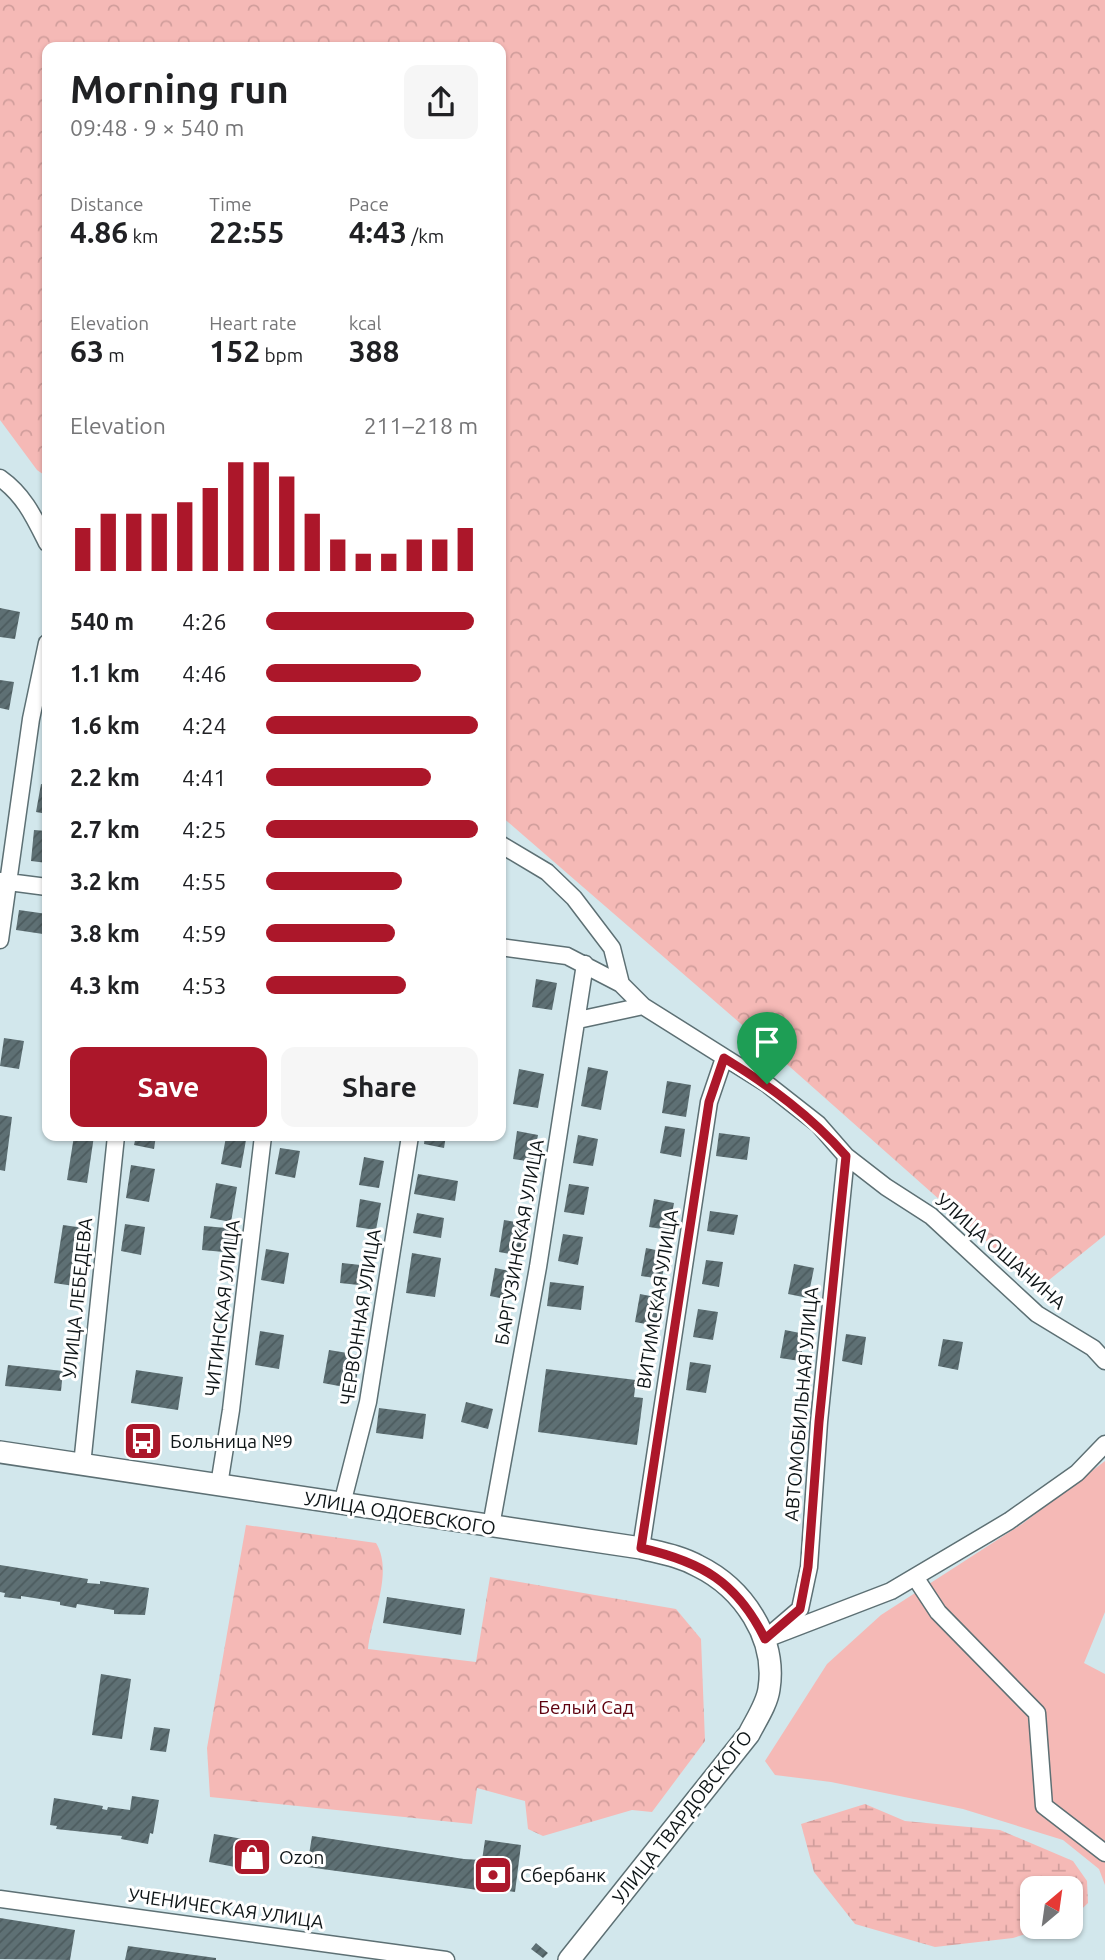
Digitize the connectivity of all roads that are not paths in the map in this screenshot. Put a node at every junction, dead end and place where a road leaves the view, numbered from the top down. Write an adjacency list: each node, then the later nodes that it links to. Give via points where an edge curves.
1 (0, 478): 2 (street, via 28,506)
2 (42, 533)
3 (42, 668): 5 (street)
4 (506, 848): 10 (street, via 547,872 574,898 612,948)
5 (4, 881): 6 (street); 7 (street)
6 (42, 886)
7 (0, 940)
8 (506, 948): 9 (street, УЛИЦА ОШАНИНА, via 567,956)
9 (585, 964): 10 (street, УЛИЦА ОШАНИНА); 12 (street, БАРГУЗИНСКАЯ УЛИЦА)
10 (621, 984): 11 (street, УЛИЦА ОШАНИНА)
11 (643, 1006): 12 (street); 13 (street, УЛИЦА ОШАНИНА)
12 (578, 1020): 24 (street, БАРГУЗИНСКАЯ УЛИЦА)
13 (724, 1058): 17 (street, УЛИЦА ОШАНИНА, via 818,1124); 25 (street, ВИТИМСКАЯ УЛИЦА, via 709,1102)
14 (115, 1141): 21 (street, УЛИЦА ЛЕБЕДЕВА)
15 (262, 1141): 22 (street, ЧИТИНСКАЯ УЛИЦА)
16 (409, 1141): 23 (street, ЧЕРВОННАЯ УЛИЦА, via 368,1402)
17 (846, 1156): 18 (street, УЛИЦА ОШАНИНА, via 931,1216 1037,1314 1093,1348); 27 (street, АВТОМОБИЛЬНАЯ УЛИЦА, via 808,1567 800,1609)
18 (1105, 1362)
19 (1105, 1444): 26 (street, via 1077,1473 1009,1521)
20 (0, 1452): 21 (street, УЛИЦА ОДОЕВСКОГО)
21 (82, 1465): 22 (street, УЛИЦА ОДОЕВСКОГО)
22 (219, 1485): 23 (street, УЛИЦА ОДОЕВСКОГО)
23 (342, 1504): 24 (street, УЛИЦА ОДОЕВСКОГО)
24 (491, 1526): 25 (street, УЛИЦА ОДОЕВСКОГО)
25 (641, 1548): 27 (street, УЛИЦА ОДОЕВСКОГО, via 674,1556 724,1582 753,1614)
26 (915, 1577): 27 (street); 28 (street, via 938,1612 1037,1713 1044,1806)
27 (765, 1639): 31 (street, УЛИЦА ТВАРДОВСКОГО, via 771,1662 769,1692 749,1734)
28 (1105, 1853)
29 (0, 1899): 30 (street, УЧЕНИЧЕСКАЯ УЛИЦА)
30 (446, 1960)
31 (569, 1960)

